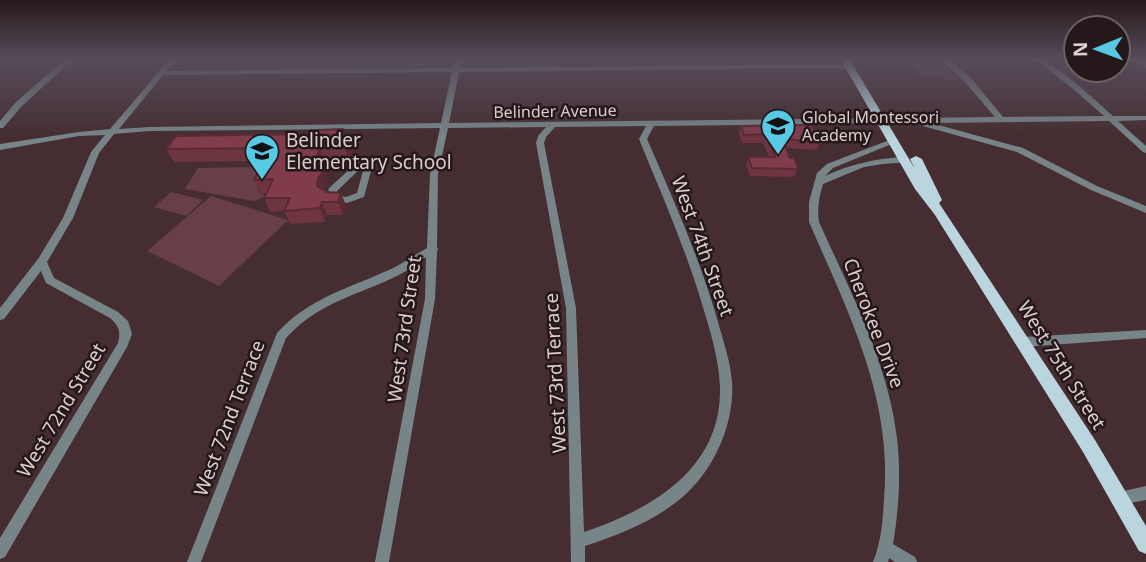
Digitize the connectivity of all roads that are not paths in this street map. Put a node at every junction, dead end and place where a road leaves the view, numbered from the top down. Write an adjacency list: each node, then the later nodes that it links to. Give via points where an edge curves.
1 (39, 86): 14 (street)
2 (149, 86): 18 (street)
3 (452, 86): 15 (street, West 73rd Street)
4 (865, 86): 11 (main road, West 75th Street)
5 (973, 86): 9 (street)
6 (1075, 86): 7 (street)
7 (1111, 118): 8 (street, Belinder Avenue); 9 (street, Belinder Avenue); 23 (street)
8 (1146, 118)
9 (1001, 120): 10 (street, Belinder Avenue)
10 (920, 121): 11 (street, Belinder Avenue); 27 (street, via 1020,150)
11 (888, 122): 13 (street, Belinder Avenue); 20 (main road, West 75th Street); 28 (main road, West 75th Street, via 932,188)
12 (624, 124): 13 (street, Belinder Avenue); 17 (street, Belinder Avenue); 19 (street, West 74th Street)
13 (651, 124): 19 (street)
14 (0, 126)
15 (443, 126): 16 (street, Belinder Avenue); 18 (street, Belinder Avenue); 29 (street, West 73rd Street, via 434,174)
16 (524, 126): 17 (street, Belinder Avenue); 21 (street)
17 (552, 126): 21 (street)
18 (110, 131): 22 (street, Belinder Avenue); 30 (street, via 95,152 68,218)
19 (643, 139): 38 (street, West 74th Street, via 710,311 725,379 723,416 707,455 674,495 628,524)
20 (895, 141): 25 (main road, West 75th Street); 26 (street, via 830,166 821,173)
21 (540, 143): 38 (street, West 73rd Terrace, via 571,307)
22 (0, 147)
23 (1146, 150)
24 (365, 160): 24 (street, via 332,190 332,197 347,200 361,195)
25 (906, 160): 26 (street, via 853,167); 28 (main road, West 75th Street)
26 (820, 182): 41 (street, Cherokee Drive, via 812,200 814,222 880,380 889,413 894,475)
27 (1146, 210)
28 (940, 212): 35 (main road, West 75th Street)
29 (433, 248): 42 (street, West 72nd Terrace, via 405,267 308,310 281,335); 43 (street, West 73rd Street, via 430,299)
30 (42, 262): 31 (street); 32 (street)
31 (50, 281): 32 (street); 40 (street, West 72nd Street, via 114,315 124,324 126,334)
32 (22, 289): 33 (street)
33 (0, 316)
34 (1146, 334): 35 (street)
35 (1023, 342): 37 (main road, West 75th Street)
36 (1146, 493): 37 (street)
37 (1120, 498): 39 (main road, West 75th Street)
38 (577, 542): 44 (street, West 73rd Terrace)
39 (1146, 544)
40 (0, 552)
41 (883, 556): 45 (street)
42 (194, 562)
43 (382, 562)
44 (578, 562)
45 (910, 562)

